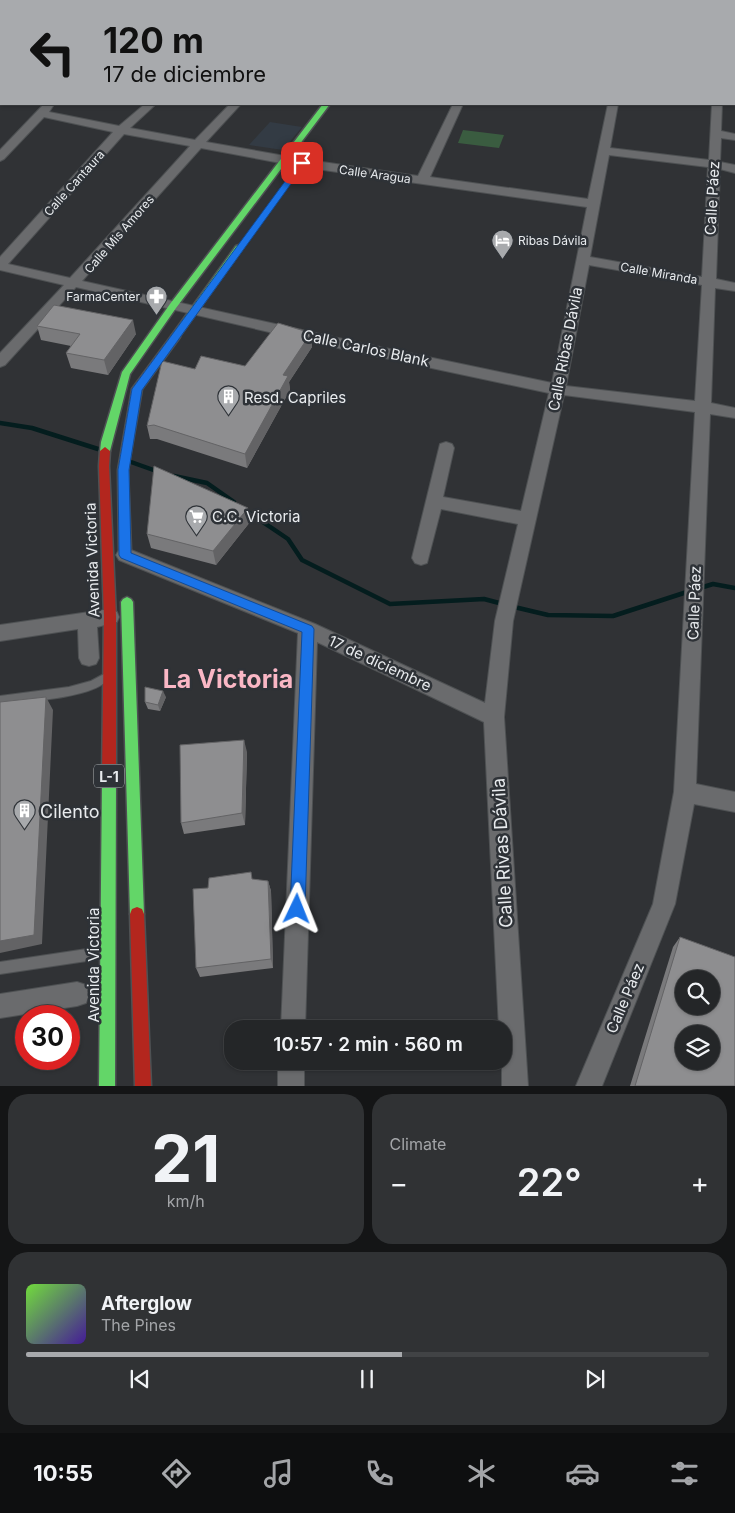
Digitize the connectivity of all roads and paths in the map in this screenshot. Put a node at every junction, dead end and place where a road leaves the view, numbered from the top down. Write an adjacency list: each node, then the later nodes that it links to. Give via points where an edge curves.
1 (49, 105): 8 (street)
2 (150, 105): 9 (street, Calle Cantaura)
3 (235, 105): 12 (street, Calle Mis Amores)
4 (325, 105): 15 (main road, Avenida Victoria / L-1)
5 (458, 105): 18 (street)
6 (612, 105): 13 (street, Calle Ríbas Dávila)
7 (717, 105): 10 (street, Calle Páez)
8 (40, 113): 9 (street, Calle Aragua); 14 (street)
9 (122, 130): 12 (street, Calle Aragua); 22 (street, Calle Cantaura)
10 (715, 133): 11 (street); 16 (street, Calle Páez)
11 (735, 137)
12 (197, 145): 15 (street, Calle Aragua); 24 (street, Calle Mis Amores)
13 (603, 152): 16 (street); 19 (street, Calle Ríbas Dávila)
14 (0, 157)
15 (284, 159): 18 (street, Calle Aragua); 26 (main road, Avenida Victoria / L-1)
16 (714, 164): 17 (street); 23 (street, Calle Páez)
17 (735, 169)
18 (422, 180): 19 (street, Calle Aragua)
19 (594, 204): 21 (street, Calle Ríbas Dávila)
20 (245, 241): 27 (main road)
21 (582, 260): 23 (street, Calle Miranda); 29 (street, Calle Ríbas Dávila)
22 (0, 265): 24 (street, Calle Carlos Blank)
23 (708, 281): 25 (street, Calle Miranda); 30 (street, Calle Páez)
24 (75, 283): 26 (street, Calle Carlos Blank); 28 (street, Calle Mis Amores)
25 (735, 286)
26 (173, 306): 27 (street, Calle Carlos Blank); 38 (main road, Avenida Victoria / L-1, via 125,374 106,442 104,466)
27 (193, 310): 29 (street, Calle Carlos Blank); 36 (main road, via 137,389 124,470)
28 (0, 362)
29 (558, 389): 30 (street, Calle Carlos Blank); 34 (street, Calle Ríbas Dávila)
30 (702, 406): 31 (street, Calle Carlos Blank); 47 (street, Calle Páez)
31 (735, 413)
32 (446, 448): 33 (street)
33 (434, 501): 34 (street); 35 (street)
34 (527, 519): 40 (street, Calle Ríbas Dávila)
35 (421, 558)
36 (125, 560): 41 (street, 17 de diciembre)
37 (126, 594): 56 (main road, L-1)
38 (110, 617): 39 (street); 44 (main road, Avenida Victoria / L-1)
39 (87, 620): 42 (street); 43 (street)
40 (504, 622): 46 (street, Calle Rivas Dávila)
41 (308, 629): 46 (street, 17 de diciembre); 53 (street)
42 (0, 633)
43 (88, 658)
44 (109, 674): 45 (lane, via 96,684 74,691); 49 (main road, Avenida Victoria / L-1)
45 (0, 700)
46 (494, 717): 58 (street, Calle Rivas Dávila)
47 (685, 792): 48 (street); 59 (street, Calle Páez, via 664,904)
48 (735, 802)
49 (108, 952): 50 (lane); 55 (main road, Avenida Victoria / L-1)
50 (0, 968)
51 (77, 994): 52 (street)
52 (0, 1006)
53 (293, 1020)
54 (292, 1070): 57 (street)
55 (107, 1086)
56 (143, 1086)
57 (291, 1086)
58 (515, 1086)
59 (588, 1086)

